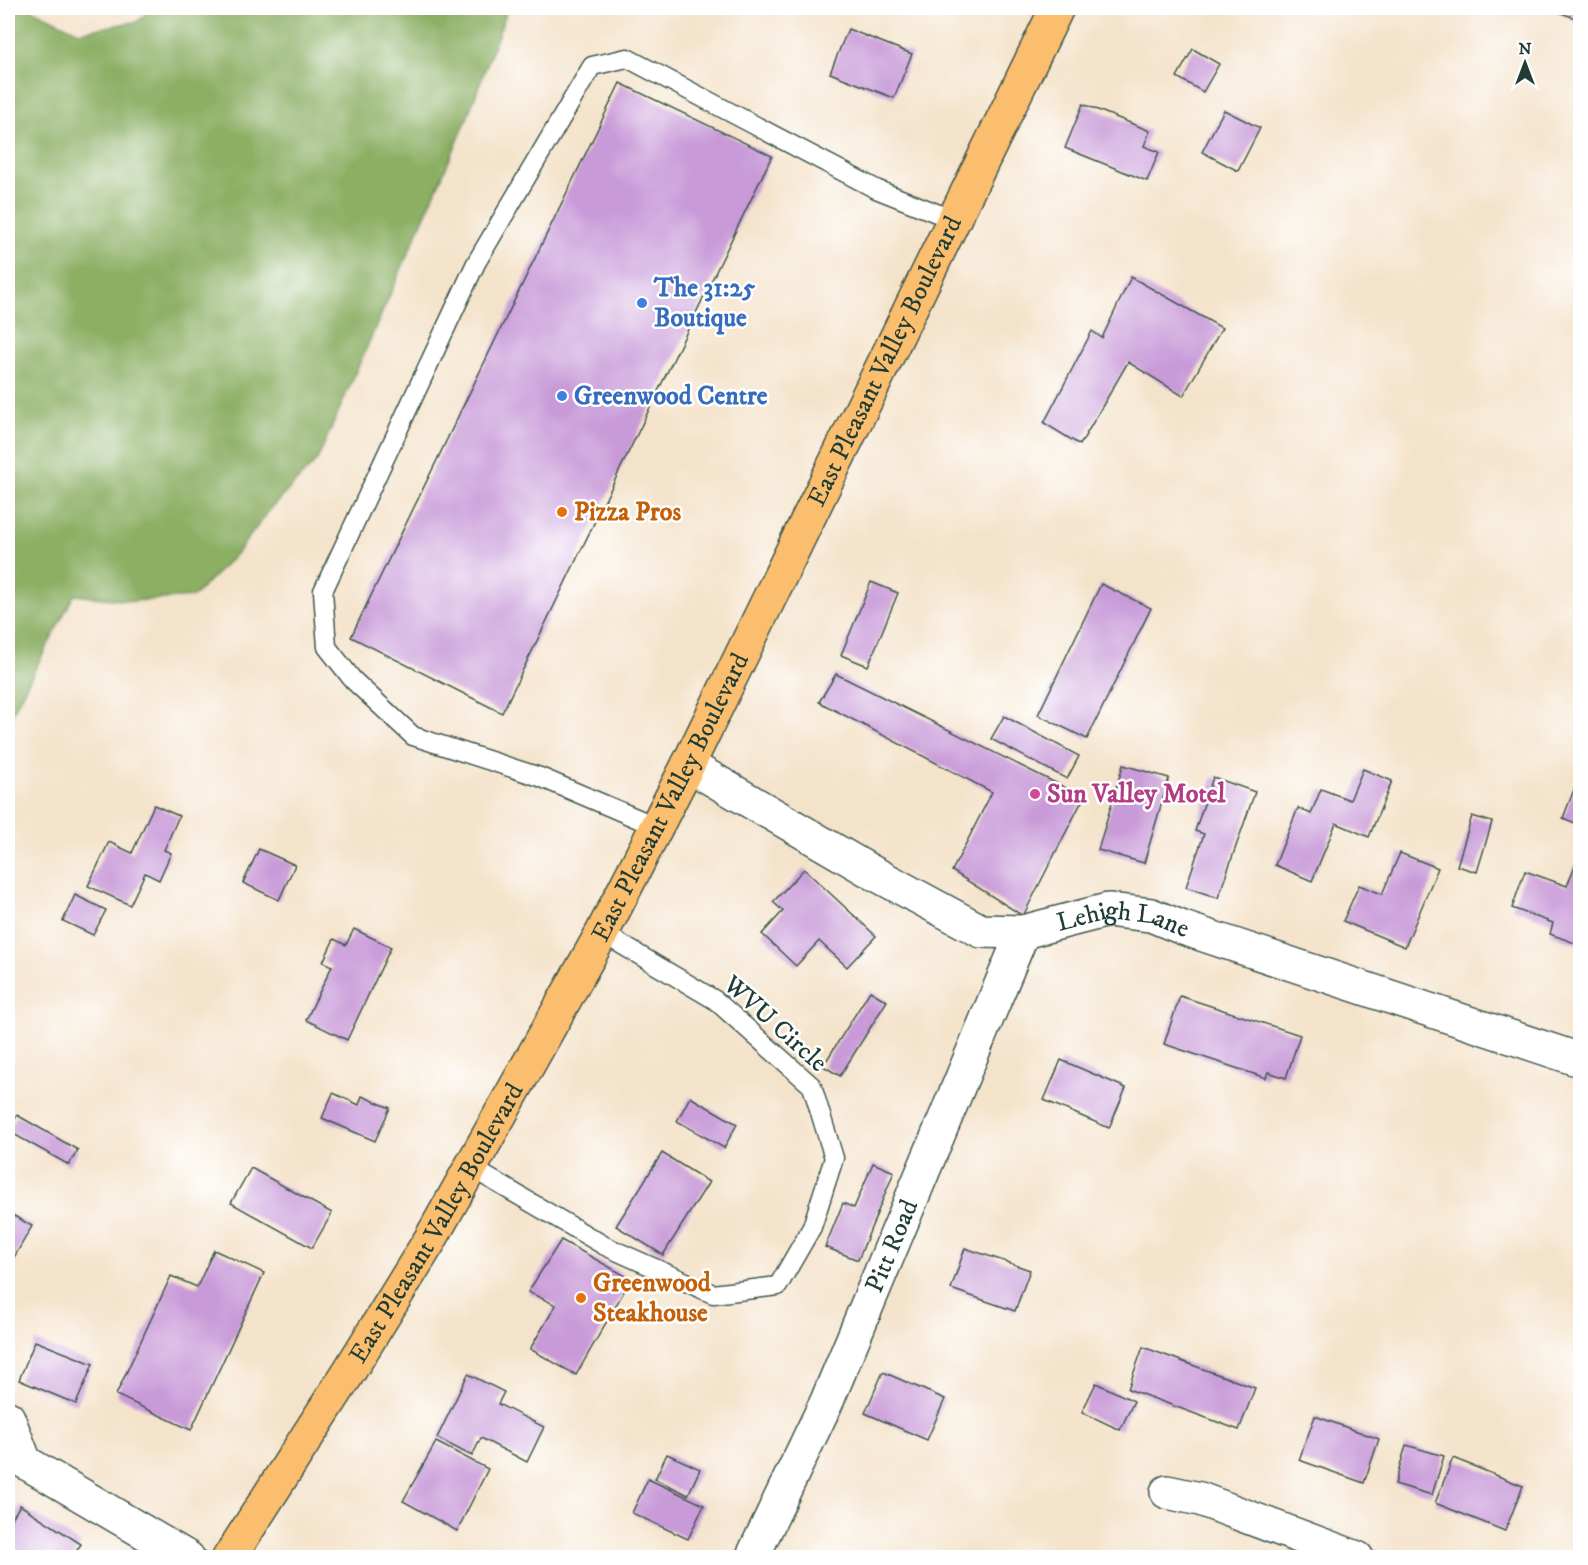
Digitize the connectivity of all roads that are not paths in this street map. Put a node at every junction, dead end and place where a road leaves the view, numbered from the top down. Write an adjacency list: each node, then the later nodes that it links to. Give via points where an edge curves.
1 (1057, 8): 2 (main road, East Pleasant Valley Boulevard)
2 (954, 220): 3 (main road, East Pleasant Valley Boulevard); 4 (lane, via 876,189 627,58 592,66 476,263 323,591 327,647 353,680 413,736 540,777)
3 (688, 765): 4 (main road, East Pleasant Valley Boulevard); 5 (street, Lehigh Lane, via 981,931)
4 (657, 827): 6 (main road, East Pleasant Valley Boulevard)
5 (1023, 932): 7 (street, Lehigh Lane, via 1108,910 1151,915); 13 (street, Pitt Road, via 827,1401)
6 (602, 933): 8 (main road, East Pleasant Valley Boulevard); 8 (lane, WVU Circle, via 715,1000 812,1086 834,1158 812,1227 778,1286 713,1294 605,1246)
7 (1581, 1060)
8 (470, 1167): 12 (main road, East Pleasant Valley Boulevard, via 356,1361)
9 (8, 1418): 11 (street, via 25,1462)
10 (1167, 1492): 14 (street, via 1200,1499)
11 (188, 1557)
12 (229, 1557)
13 (752, 1557)
14 (1357, 1557)

